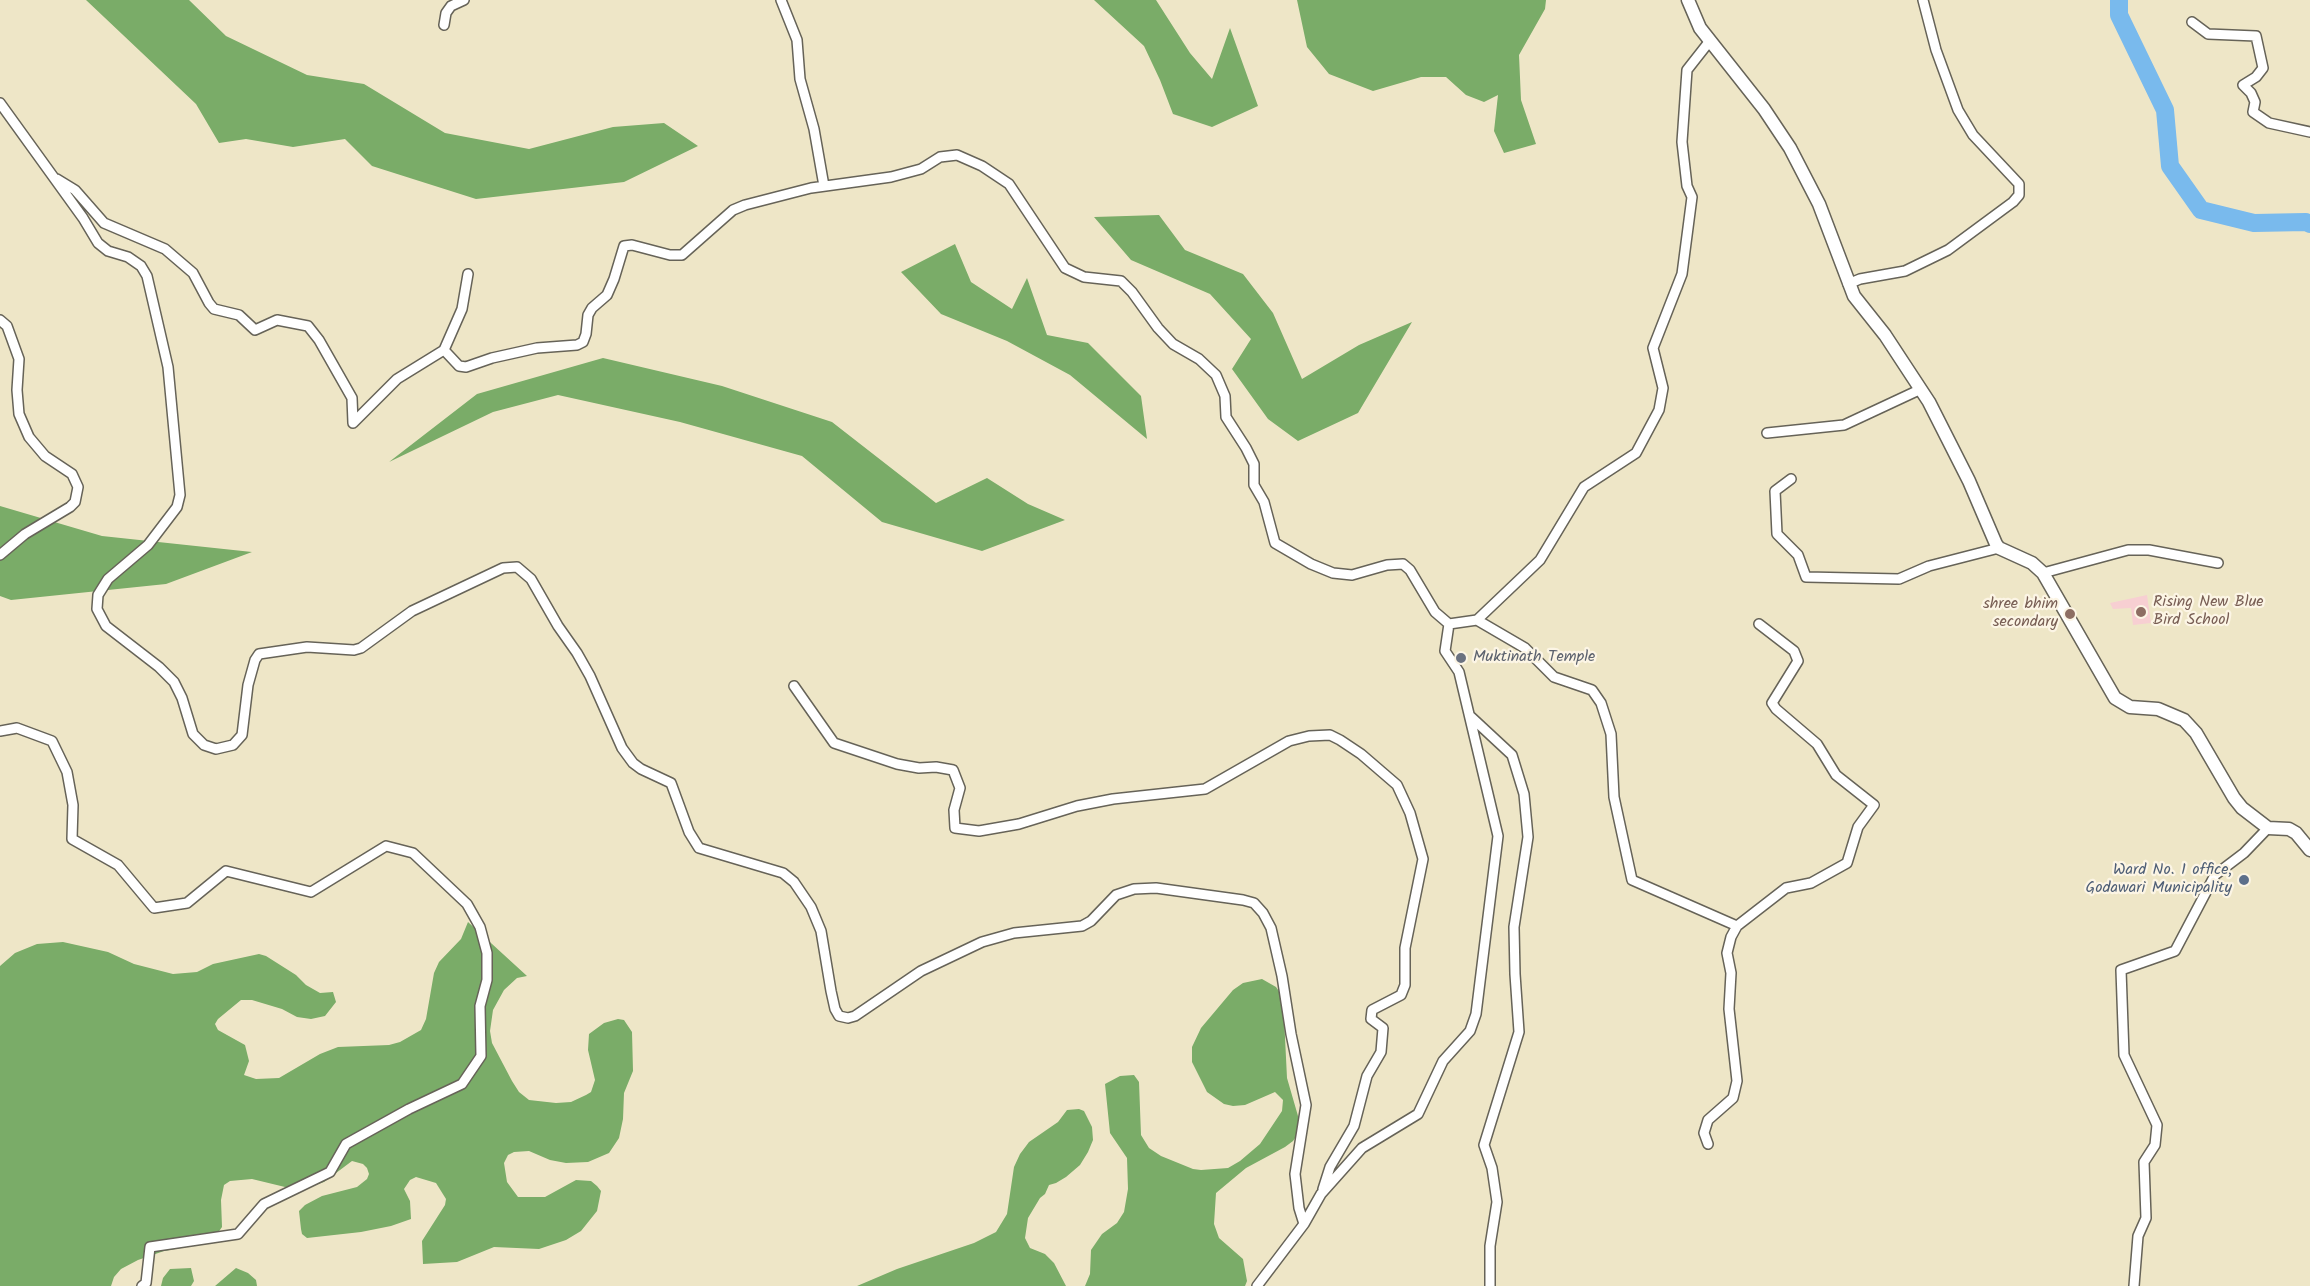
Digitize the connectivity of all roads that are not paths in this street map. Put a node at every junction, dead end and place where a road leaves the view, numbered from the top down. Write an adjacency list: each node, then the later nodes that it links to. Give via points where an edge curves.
1 (465, 0): 6 (street, via 451,6)
2 (781, 0): 11 (street, via 797,40 800,79)
3 (1688, 0): 7 (street)
4 (1923, 0): 13 (street, via 1958,110 1973,135 2019,184 2019,195 1948,250 1905,271)
5 (2192, 22): 9 (street, via 2208,34 2256,36 2263,68 2243,85 2255,102 2253,112 2269,123)
6 (444, 25)
7 (1709, 42): 13 (street, via 1764,109 1790,148 1819,204); 23 (street, via 1687,70 1682,142 1692,197 1682,274 1653,348 1663,388 1659,410 1636,453 1584,487 1540,560)
8 (0, 104): 10 (street)
9 (2310, 132)
10 (52, 176): 15 (street, via 75,190 104,223 165,249 194,273 214,309 239,315 255,330 277,320 308,326 352,398 353,423 397,379); 34 (street, via 98,243 141,266 147,276 168,368 180,495 177,507 148,545 108,579 98,595 97,609 106,626 174,682 194,734 204,745 233,745 242,735 248,685 259,654 307,647 361,648 412,611 502,568 517,567 531,579 577,653 622,748 641,770 671,783 699,848 783,873 794,882 821,931 839,1016 855,1016 921,971 982,942 1014,933 1083,926 1116,895 1134,889 1156,888 1254,903 1271,928 1306,1105 1295,1174)
11 (824, 186): 15 (street, via 733,210 682,255 624,246 614,279 588,315 586,334 577,345 537,348 466,367 459,366); 24 (street, via 891,177 921,169 940,157 957,155 1010,184 1065,268 1084,277 1121,281 1173,344 1199,359 1216,375 1225,396 1226,417 1254,464 1254,485 1264,502 1275,543 1333,573 1352,575 1403,564 1435,612)
12 (468, 274): 15 (street, via 462,309)
13 (1848, 284): 16 (street)
14 (0, 320): 20 (street, via 7,326 19,359 19,414 29,437 45,456 72,474 78,487 70,507 25,534)
15 (444, 350)
16 (1919, 390): 17 (street, via 1844,425); 19 (street, via 1938,419)
17 (1767, 434)
18 (1791, 479): 19 (street, via 1775,491 1777,534 1798,555 1806,577 1899,579 1929,566)
19 (1999, 548): 22 (street, via 2032,563)
20 (0, 555)
21 (2218, 563): 22 (street, via 2149,550 2128,550)
22 (2043, 573): 29 (street, via 2115,698 2130,707 2158,709 2184,720 2196,733 2234,798)
23 (1477, 620): 24 (street); 31 (street, via 1525,648 1554,677 1592,690 1601,703 1611,734 1614,797 1632,880)
24 (1449, 624): 27 (street, via 1444,651 1459,672)
25 (1759, 624): 31 (street, via 1794,651 1798,661 1772,703 1817,744 1836,775 1874,805 1858,827 1846,864 1810,883 1786,888)
26 (794, 686): 33 (street, via 834,743 897,764 953,770 960,788 954,810 955,828 979,831 1113,799 1205,789 1289,741 1309,736 1330,735 1340,740 1397,786 1410,813 1423,859 1405,948 1405,985 1401,995 1372,1010 1371,1019 1383,1028 1381,1052 1367,1077 1354,1126 1330,1167)
27 (1470, 716): 33 (street, via 1498,836 1476,1014 1470,1030 1443,1061 1418,1114 1362,1148); 37 (street, via 1512,754 1524,794 1528,837 1514,927 1519,1032 1484,1144 1497,1202 1490,1246)
28 (0, 731): 35 (street, via 17,728 52,741 67,772 74,805 72,839 118,865 154,908 187,903 226,871 311,892 386,846 413,853 467,904 480,927 487,953 487,980 480,1006 481,1056 462,1084 346,1144 330,1172 264,1204 238,1234 150,1247 146,1282)
29 (2268, 828): 30 (street, via 2289,829); 38 (street, via 2215,875 2175,951 2121,970 2124,1055 2157,1125 2155,1145 2144,1162 2146,1218 2138,1236)
30 (2310, 850)
31 (1737, 926): 32 (street, via 1727,953 1737,1081 1732,1098 1708,1120 1704,1133)
32 (1708, 1143)
33 (1321, 1194): 34 (street)
34 (1304, 1224): 36 (street)
35 (142, 1286)
36 (1257, 1286)
37 (1490, 1286)
38 (2134, 1286)

